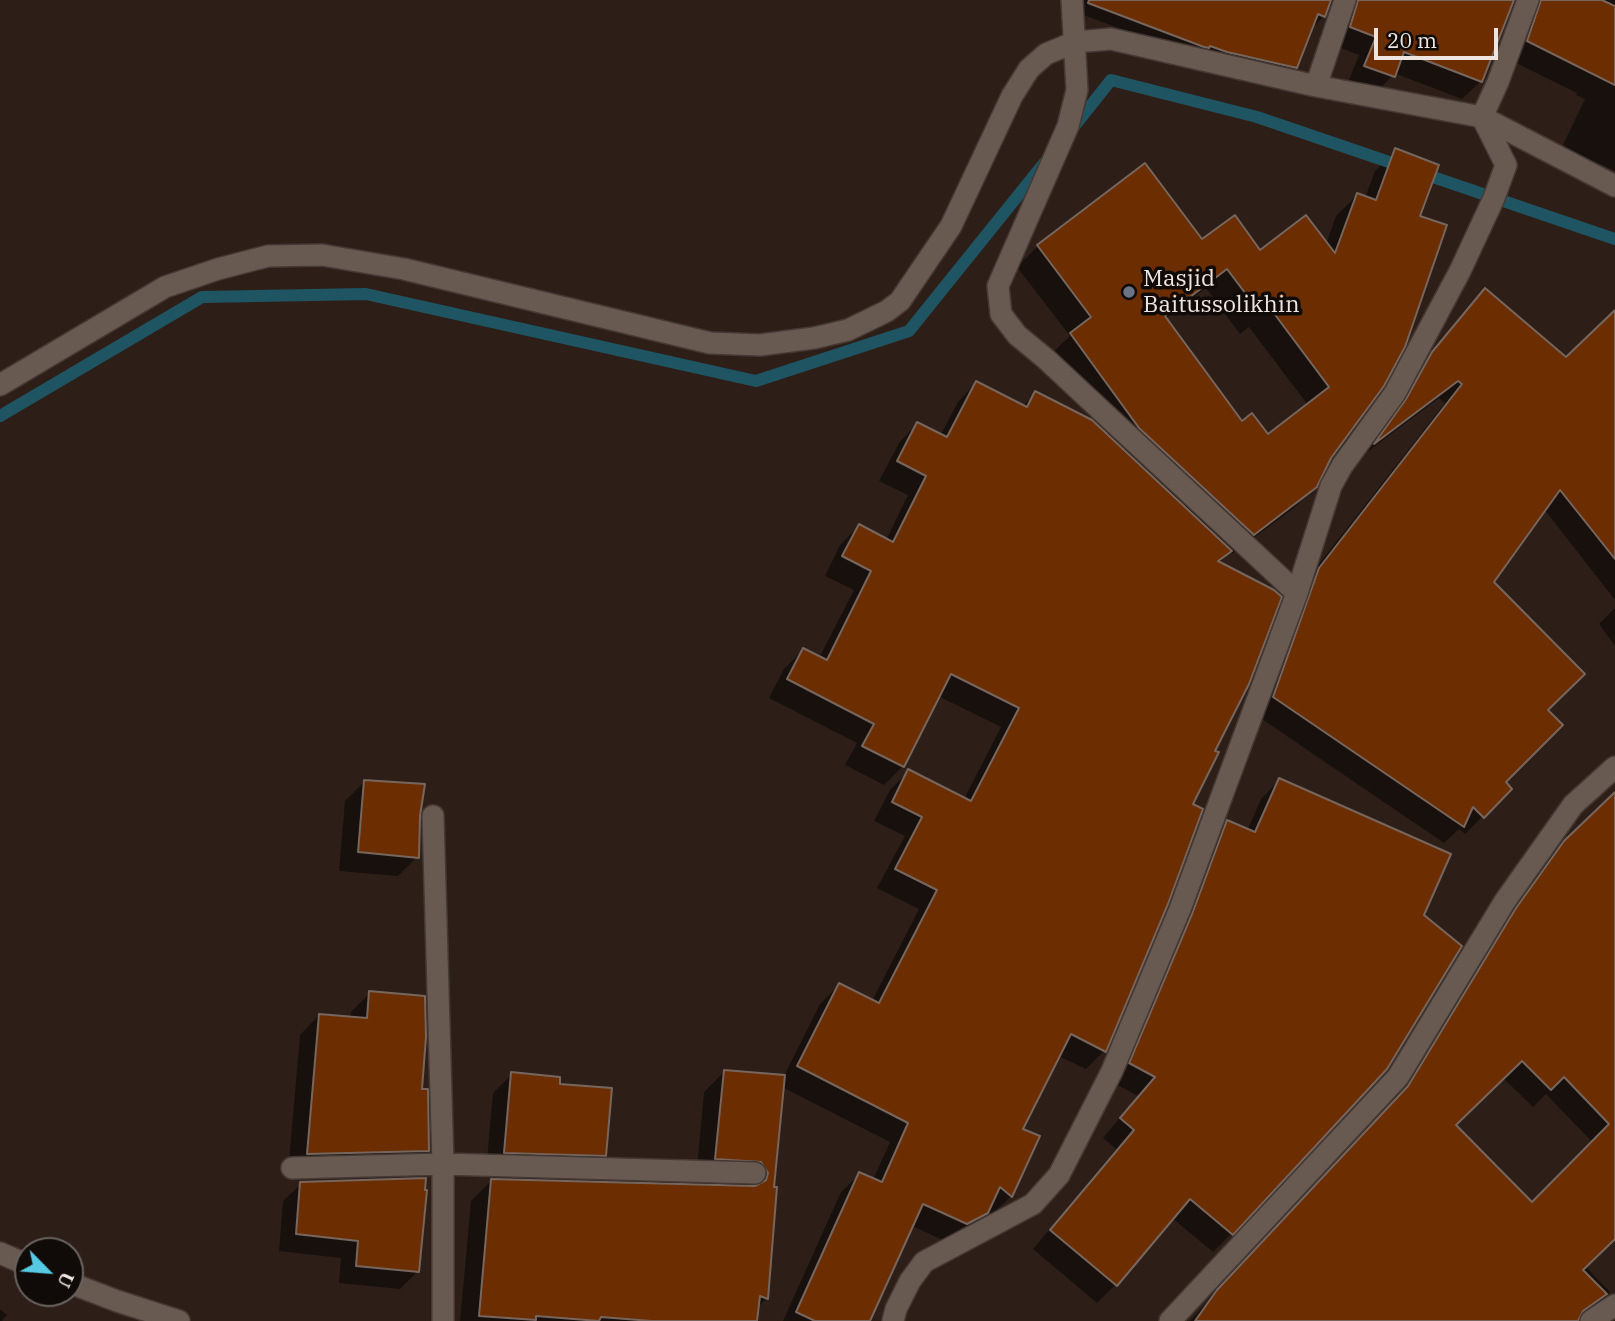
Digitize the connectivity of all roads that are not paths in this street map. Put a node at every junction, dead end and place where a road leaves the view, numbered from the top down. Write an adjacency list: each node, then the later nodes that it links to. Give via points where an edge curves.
1 (1072, 0): 4 (street)
2 (1345, 0): 5 (street)
3 (1528, 0): 6 (street)
4 (1074, 42): 5 (street, via 1111,39); 8 (street, via 1046,54 1030,69 1012,96 951,226 900,301 848,330 760,345 710,343 404,269 322,255 268,256 165,287); 9 (street, via 1077,90 1068,126 998,286 1001,314 1017,335)
5 (1316, 86): 6 (street)
6 (1482, 117): 7 (street); 9 (street, via 1506,165 1494,198 1395,393 1331,486)
7 (1615, 186)
8 (0, 386)
9 (1297, 593): 19 (street, via 1180,909 1112,1071 1059,1175 1034,1205 924,1262 910,1281)
10 (1615, 767): 20 (street, via 1573,805 1505,901 1398,1077)
11 (433, 816): 12 (street)
12 (443, 1164): 13 (street); 14 (street); 18 (street)
13 (292, 1168)
14 (755, 1173)
15 (84, 1288): 17 (street)
16 (1615, 1305): 21 (street)
17 (169, 1320)
18 (443, 1321)
19 (893, 1321)
20 (1170, 1321)
21 (1591, 1321)

